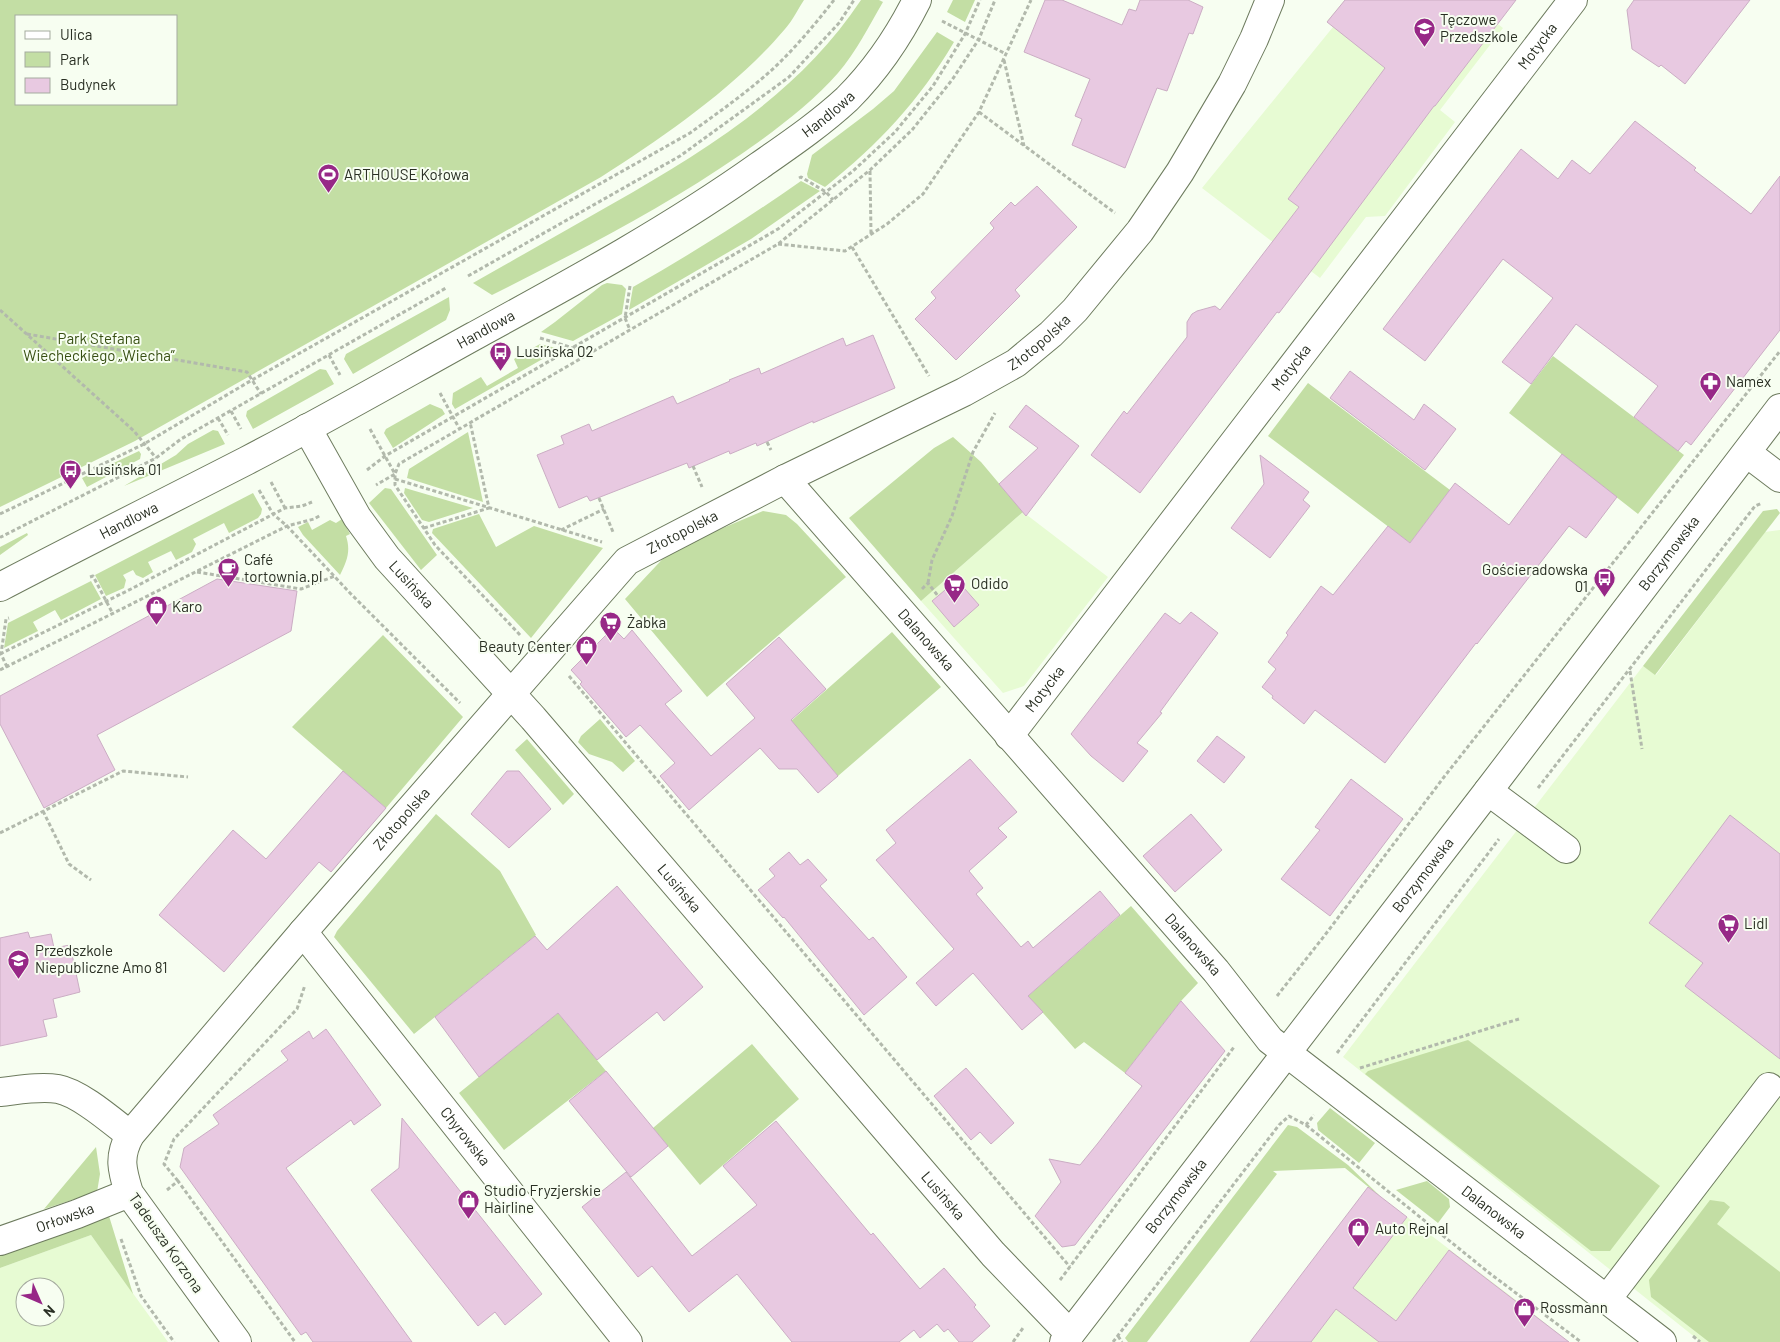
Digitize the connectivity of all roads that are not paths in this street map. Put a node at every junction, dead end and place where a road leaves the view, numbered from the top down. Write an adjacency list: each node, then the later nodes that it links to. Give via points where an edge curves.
1 (917, 0): 5 (street, Handlowa, via 870,74 847,99 742,178 687,215 595,269)
2 (1270, 0): 8 (street, Złotopolska, via 1227,91 1180,172 1140,231 1051,334 1016,363 957,396)
3 (1573, 0): 11 (street, Motycka)
4 (1780, 408): 6 (street, Borzymowska)
5 (307, 428): 9 (street, Handlowa); 10 (street, Lusińska, via 372,539)
6 (1746, 453): 7 (street); 12 (street, Borzymowska)
7 (1780, 478)
8 (785, 479): 10 (street, Złotopolska, via 630,551 627,561); 11 (street, Dalanowska)
9 (0, 587)
10 (510, 694): 14 (street, Złotopolska); 22 (street, Lusińska)
11 (1009, 736): 15 (street, Dalanowska, via 1216,970 1270,1040)
12 (1488, 791): 13 (street); 15 (street, Borzymowska)
13 (1566, 849)
14 (310, 940): 18 (street, Złotopolska); 24 (street, Chyrowska)
15 (1286, 1053): 21 (street, Dalanowska, via 1341,1081); 22 (street, Borzymowska)
16 (1768, 1087): 21 (street)
17 (0, 1092): 18 (street, via 60,1089 106,1116)
18 (130, 1135): 19 (street, Tadeusza Korzona, via 122,1157 123,1173)
19 (135, 1202): 20 (street, Orłowska, via 77,1214); 23 (street, Tadeusza Korzona)
20 (0, 1241)
21 (1607, 1299): 25 (street, Dalanowska)
22 (1067, 1338)
23 (237, 1342)
24 (628, 1342)
25 (1662, 1342)

